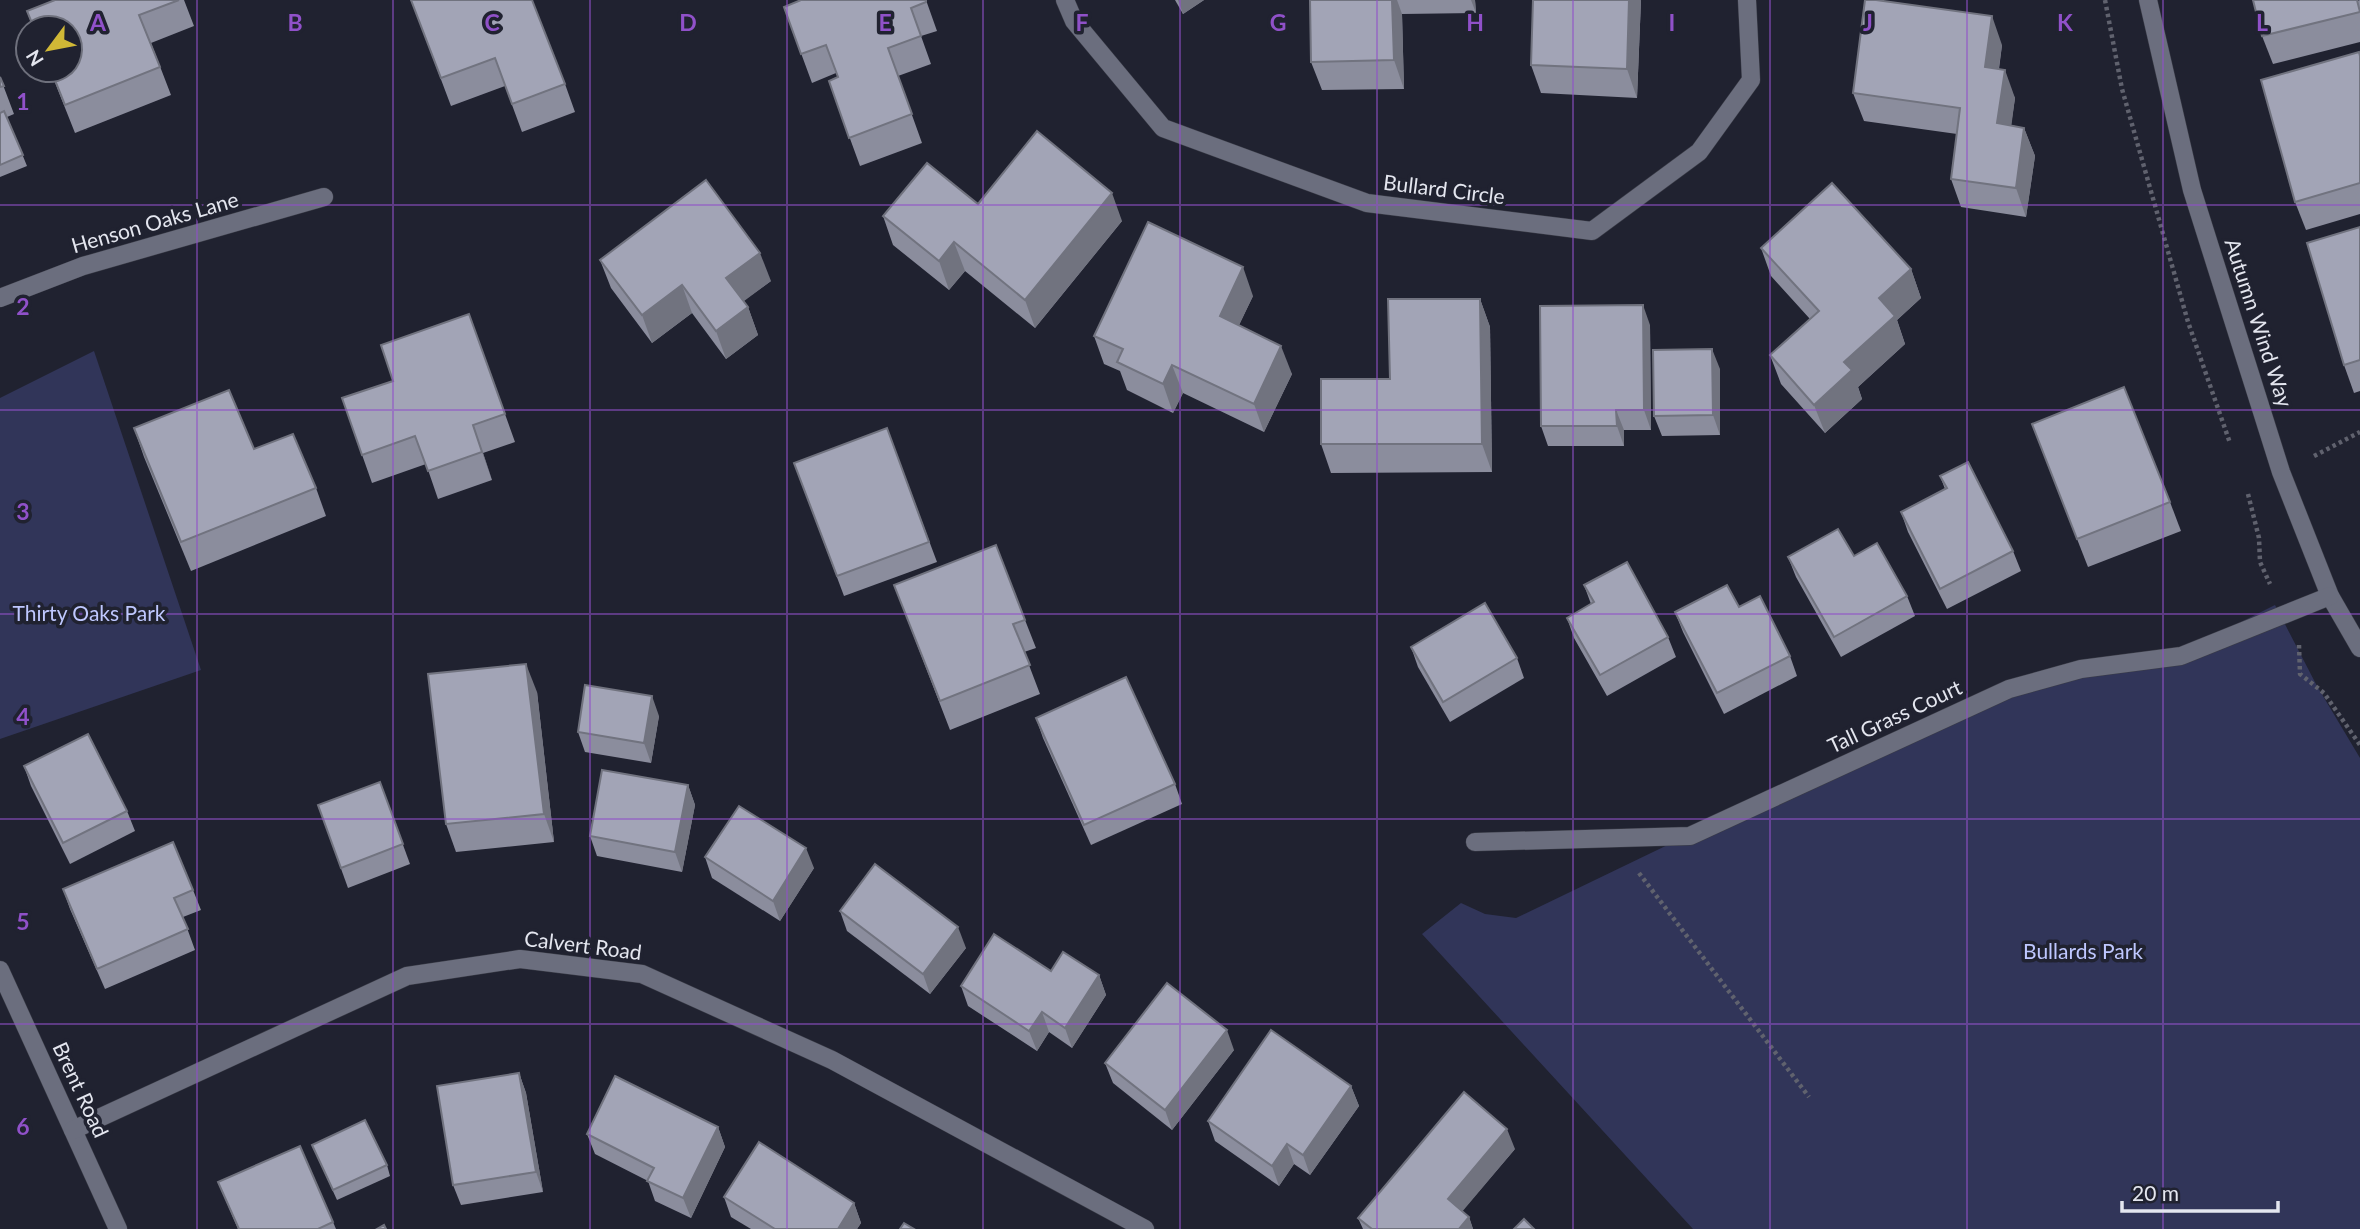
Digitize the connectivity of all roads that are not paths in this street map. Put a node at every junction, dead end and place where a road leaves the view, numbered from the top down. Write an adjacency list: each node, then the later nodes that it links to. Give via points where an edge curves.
1 (1065, 0): 2 (street, Bullard Circle, via 1074,21 1163,128 1367,203 1592,231 1699,152 1751,79)
2 (1747, 0)
3 (2148, 0): 6 (street, Autumn Wind Way, via 2192,190 2281,472)
4 (324, 197): 5 (street, Henson Oaks Lane, via 82,266)
5 (0, 298)
6 (2330, 596): 7 (street, Autumn Wind Way); 8 (street, Tall Grass Court, via 2181,656 2081,669 2009,689 1690,836)
7 (2360, 648)
8 (1475, 842)
9 (0, 970): 10 (street, Brent Road)
10 (73, 1130): 11 (street, Brent Road); 12 (street, Calvert Road, via 407,976 520,959 642,974 832,1060)
11 (118, 1229)
12 (1145, 1229)

